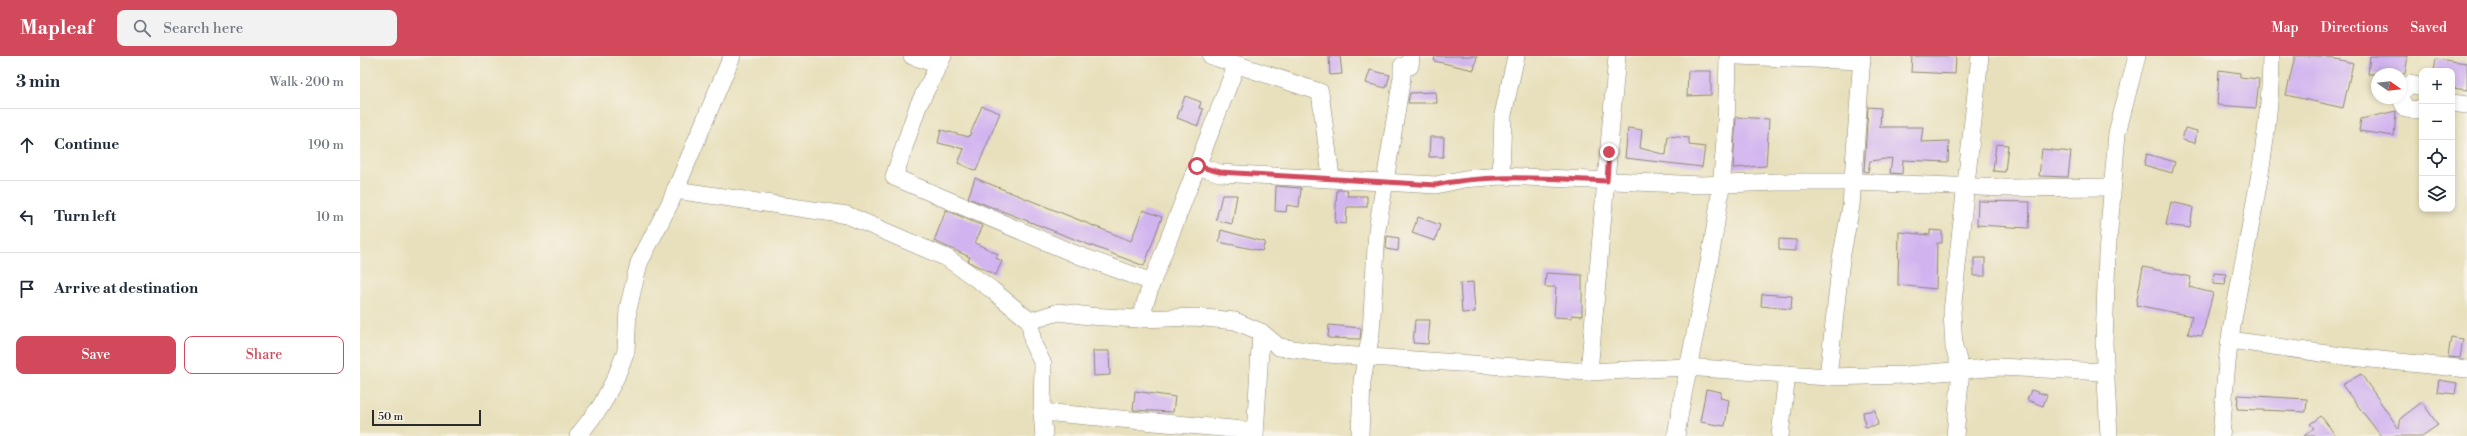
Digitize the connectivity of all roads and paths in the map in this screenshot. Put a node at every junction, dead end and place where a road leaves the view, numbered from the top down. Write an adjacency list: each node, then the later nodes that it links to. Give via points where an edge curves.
1 (732, 56): 31 (street)
2 (912, 56): 14 (street)
3 (1211, 56): 15 (street)
4 (1411, 56): 25 (street, via 1410,66 1402,66)
5 (1516, 56): 23 (street, via 1502,115)
6 (1617, 56): 26 (street)
7 (1728, 56): 28 (street)
8 (1738, 56): 12 (street)
9 (1980, 56): 29 (street)
10 (2137, 56): 30 (street, via 2117,134)
11 (2271, 56): 36 (street, via 2271,84 2262,157)
12 (1780, 57): 13 (street)
13 (1862, 58): 27 (street)
14 (941, 61): 32 (street, via 918,106 894,177 1075,254)
15 (1236, 66): 22 (street); 24 (street, via 1320,92)
16 (2419, 86): 17 (street, via 2410,84)
17 (2407, 87)
18 (2455, 103): 20 (street)
19 (2403, 104): 21 (street, via 2406,109)
20 (2467, 105)
21 (2419, 108)
22 (1197, 166): 24 (street, via 1220,172); 32 (street)
23 (1501, 176): 25 (street, via 1464,179 1436,185); 26 (street)
24 (1331, 177): 25 (street)
25 (1386, 181): 37 (street, via 1377,230)
26 (1607, 181): 28 (street, via 1702,186); 41 (street)
27 (1853, 182): 28 (street); 29 (street); 44 (street, via 1841,259)
28 (1721, 184): 38 (street, via 1716,223)
29 (1964, 186): 30 (street); 40 (street, via 1952,312 1954,347)
30 (2112, 187): 42 (street, via 2104,343)
31 (676, 190): 34 (street, via 847,215 947,258); 47 (street, via 639,263 628,309 626,351 616,377 601,406)
32 (1152, 282): 33 (street)
33 (1140, 318): 34 (street, via 1059,312); 35 (street, via 1195,317 1235,321)
34 (1030, 321): 45 (street, via 1033,344 1044,364)
35 (1261, 332): 37 (street, via 1279,347); 46 (street)
36 (2230, 340): 39 (street, via 2342,356); 54 (street)
37 (1368, 356): 41 (street); 49 (street, via 1362,381)
38 (1686, 367): 41 (street); 43 (street); 50 (street)
39 (2467, 369)
40 (1961, 370): 42 (street, via 1999,367); 44 (street, via 1906,375); 52 (street)
41 (1589, 372)
42 (2106, 372): 53 (street)
43 (1787, 374): 44 (street); 51 (street)
44 (1828, 377)
45 (1042, 412): 46 (street); 48 (street)
46 (1255, 433)
47 (578, 436)
48 (1044, 436)
49 (1360, 436)
50 (1676, 436)
51 (1780, 436)
52 (1955, 436)
53 (2109, 436)
54 (2221, 436)

